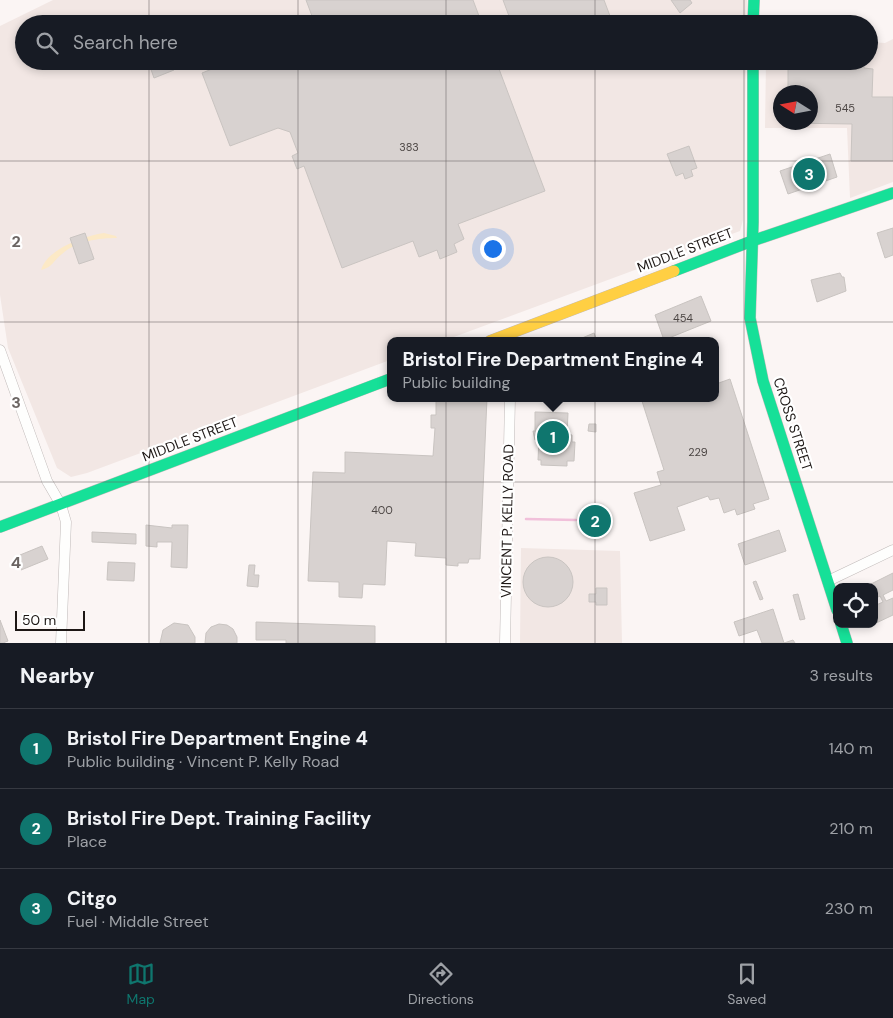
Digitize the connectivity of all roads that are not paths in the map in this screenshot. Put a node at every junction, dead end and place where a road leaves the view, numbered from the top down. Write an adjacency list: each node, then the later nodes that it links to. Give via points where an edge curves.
1 (754, 0): 2 (main road)
2 (753, 15)
3 (753, 70): 5 (main road, CROSS STREET)
4 (893, 193): 5 (main road, MIDDLE STREET)
5 (752, 241): 6 (main road, MIDDLE STREET); 13 (main road, CROSS STREET, via 750,318 753,339 763,381)
6 (511, 337)
7 (0, 350): 10 (street, via 47,481)
8 (387, 380): 10 (main road, MIDDLE STREET)
9 (510, 402): 17 (street, VINCENT P. KELLY ROAD)
10 (61, 505): 11 (main road, MIDDLE STREET); 16 (street, via 66,522)
11 (0, 526)
12 (893, 550): 13 (street)
13 (828, 581): 14 (main road, CROSS STREET)
14 (833, 597)
15 (842, 628): 18 (main road)
16 (61, 643)
17 (505, 643)
18 (847, 643)

